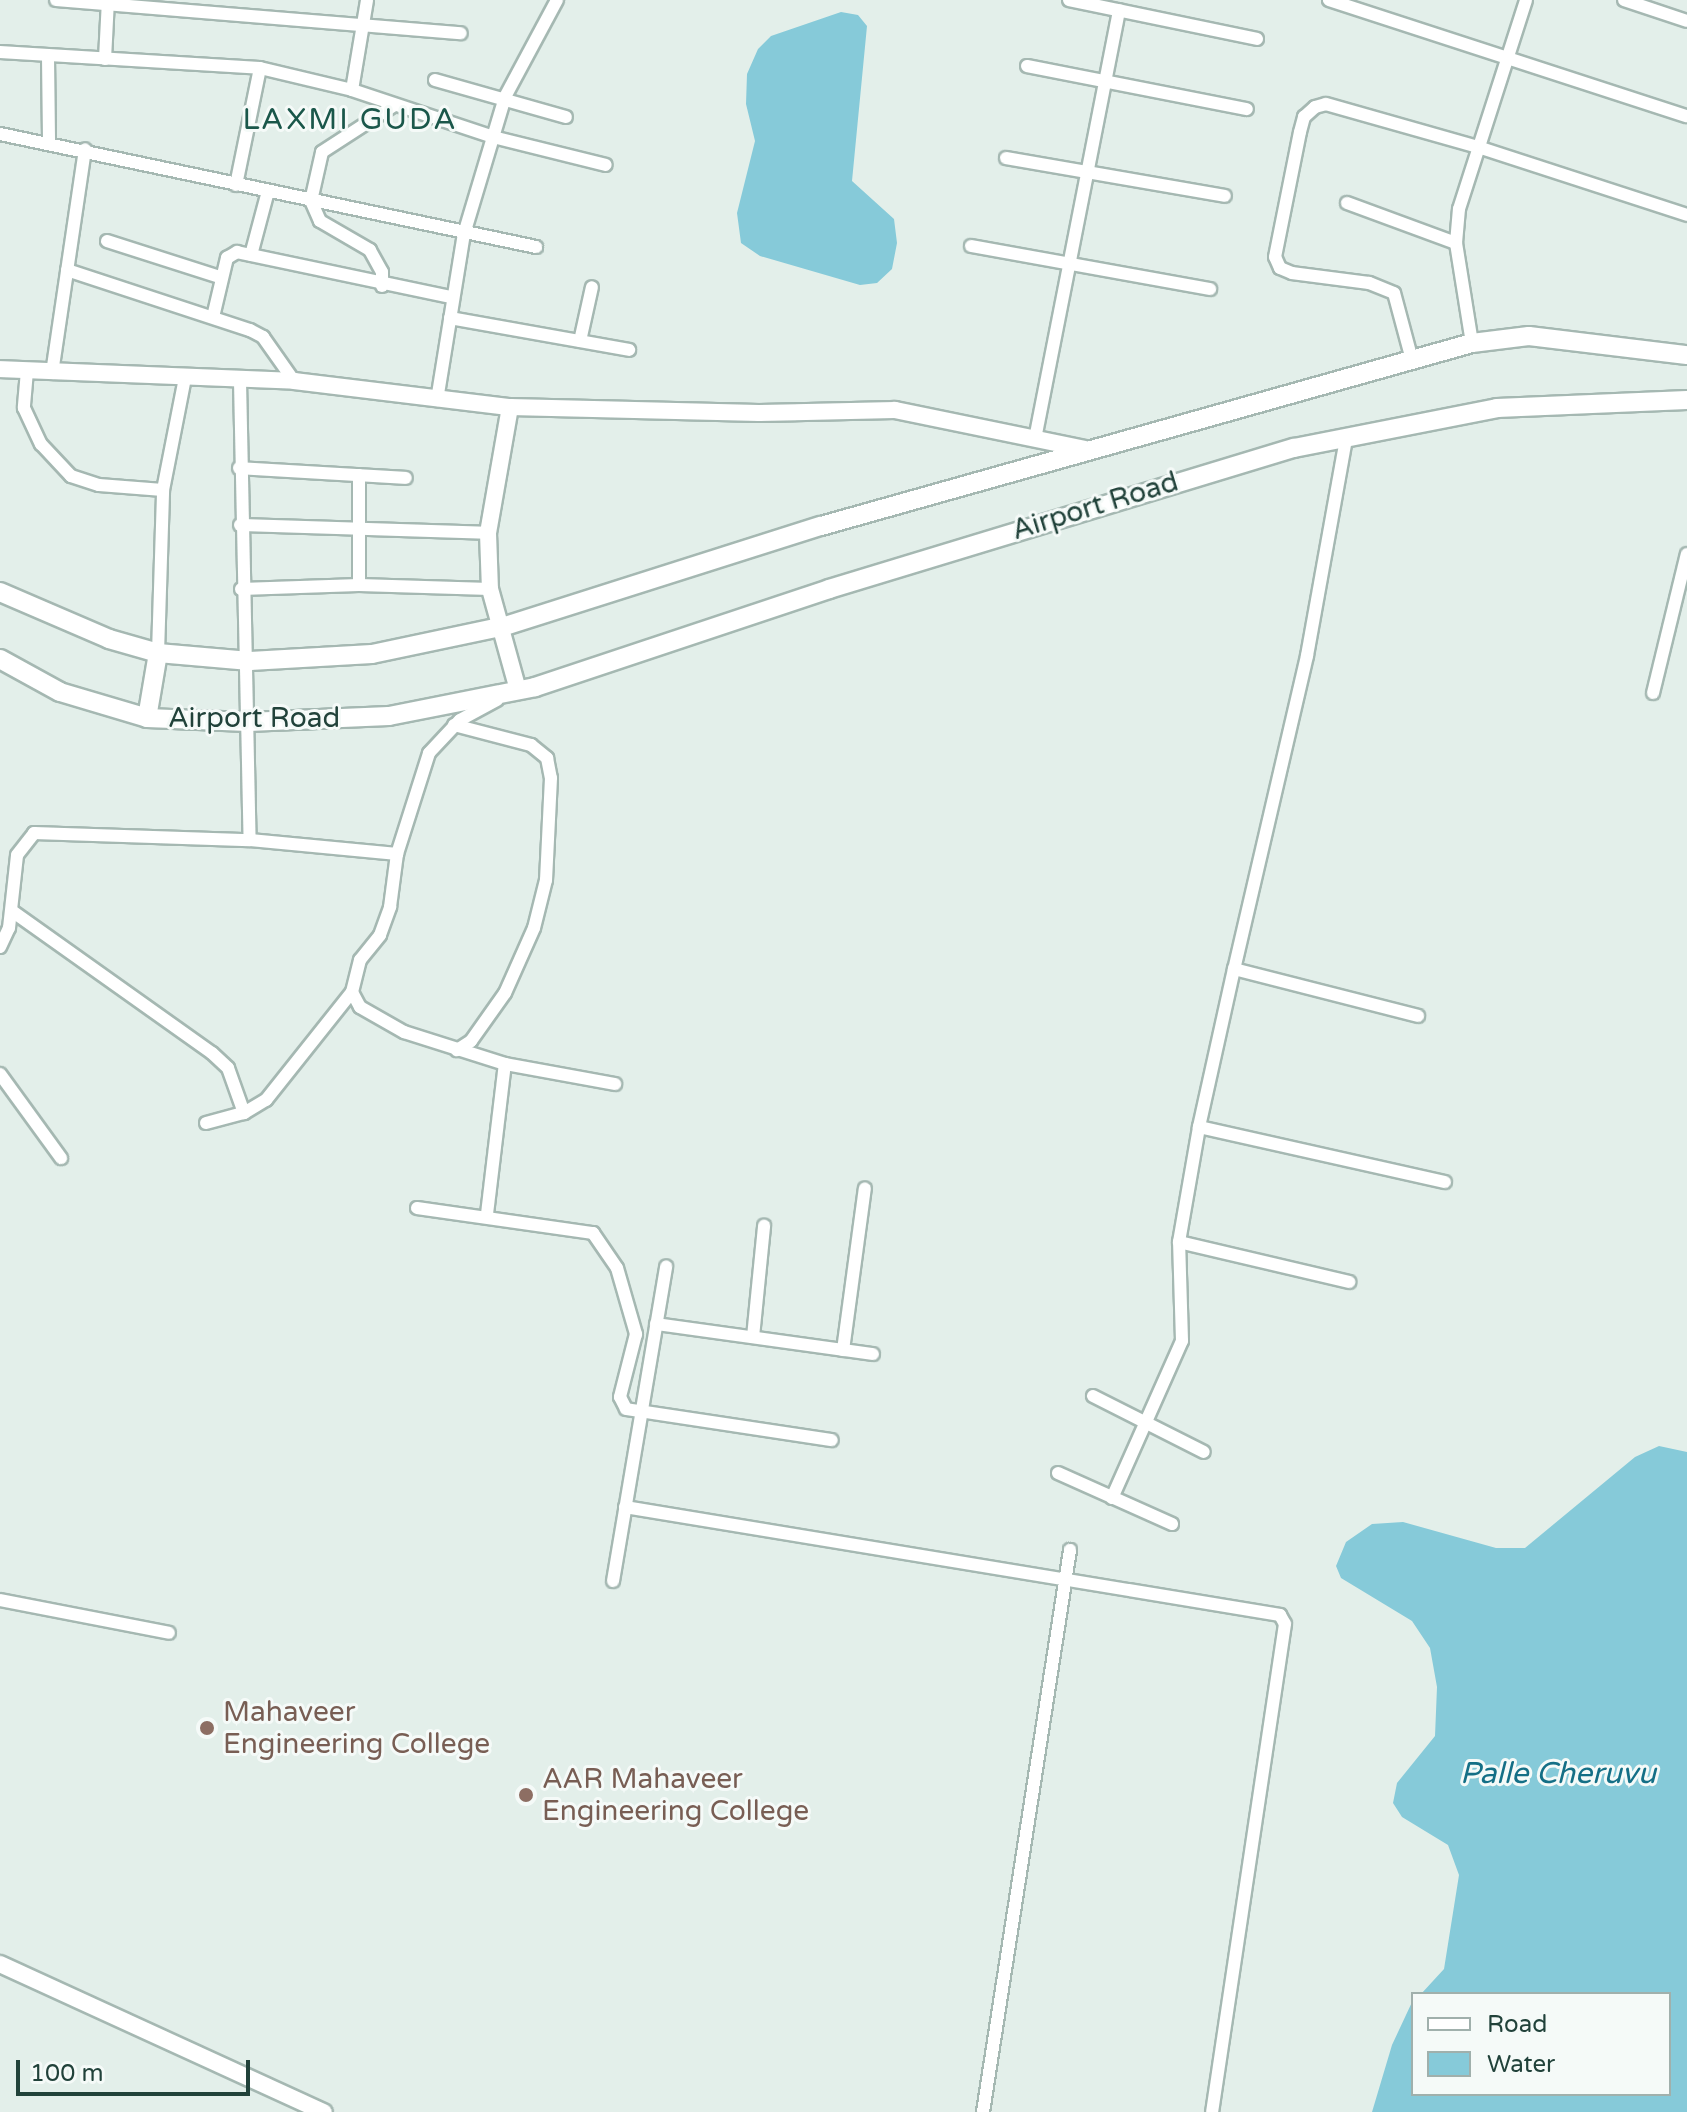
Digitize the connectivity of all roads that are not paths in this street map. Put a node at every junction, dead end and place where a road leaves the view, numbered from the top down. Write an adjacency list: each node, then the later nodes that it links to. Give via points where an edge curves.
1 (56, 0): 8 (street)
2 (367, 0): 11 (street)
3 (557, 0): 23 (street)
4 (1069, 0): 9 (street)
5 (1329, 0): 15 (street)
6 (1526, 0): 15 (street)
7 (1624, 0): 10 (street)
8 (108, 2): 11 (street); 17 (street)
9 (1119, 10): 13 (street); 21 (street)
10 (1687, 21)
11 (363, 24): 12 (street); 22 (street)
12 (461, 33)
13 (1257, 39)
14 (0, 52): 16 (street)
15 (1508, 54): 26 (street); 31 (street)
16 (48, 57): 17 (street); 30 (street)
17 (105, 59): 19 (street)
18 (1027, 66): 21 (street)
19 (260, 68): 22 (street); 36 (street)
20 (435, 80): 23 (street)
21 (1105, 81): 25 (street); 35 (street)
22 (352, 90): 24 (street)
23 (505, 97): 27 (street); 29 (street)
24 (393, 106): 29 (street); 39 (street, via 322,152)
25 (1247, 109)
26 (1687, 116)
27 (566, 117)
28 (0, 134): 30 (street)
29 (493, 137): 34 (street); 42 (street)
30 (49, 143): 32 (street)
31 (1481, 148): 41 (street); 44 (street, via 1459,209); 61 (street, via 1326,104 1304,117 1275,257 1280,268 1292,273 1369,283 1394,293)
32 (85, 149): 36 (street); 49 (street)
33 (1006, 158): 35 (street)
34 (606, 165)
35 (1087, 172): 38 (street); 48 (street)
36 (236, 185): 37 (street)
37 (268, 191): 39 (street); 47 (street)
38 (1225, 196)
39 (311, 201): 42 (street); 51 (street, via 320,221 370,250 382,272)
40 (1347, 203): 44 (street)
41 (1687, 215)
42 (464, 234): 46 (street); 54 (street)
43 (107, 241): 50 (street)
44 (1456, 243): 58 (street)
45 (971, 246): 48 (street)
46 (536, 247)
47 (251, 255): 50 (street, via 229,254); 51 (street)
48 (1069, 264): 53 (street); 71 (street)
49 (67, 270): 55 (street); 64 (street)
50 (220, 277): 55 (street)
51 (382, 286): 54 (street)
52 (592, 287): 57 (street)
53 (1210, 289)
54 (451, 297): 56 (street)
55 (213, 317): 67 (street, via 263,337)
56 (450, 318): 57 (street); 68 (street)
57 (580, 341): 59 (street)
58 (1472, 343): 60 (main road, Airport Road, via 1529,336); 61 (main road, Airport Road)
59 (629, 350)
60 (1687, 355)
61 (1412, 360): 73 (main road, Airport Road)
62 (0, 369): 63 (street, Airport Road)
63 (27, 371): 64 (street, Airport Road); 77 (street, via 24,408 41,444 71,476 99,485)
64 (52, 373): 65 (street, Airport Road)
65 (185, 378): 66 (street, Airport Road); 77 (street)
66 (240, 381): 67 (street, Airport Road); 74 (street)
67 (294, 381): 68 (street, Airport Road)
68 (437, 400): 70 (street, Airport Road)
69 (1687, 400): 72 (main road, Airport Road, via 1497,408)
70 (510, 407): 71 (street, Airport Road, via 759,413 895,410); 80 (street)
71 (1035, 439): 73 (street, Airport Road)
72 (1346, 439): 90 (main road, Airport Road, via 1222,466); 99 (street, via 1307,656)
73 (1085, 449): 86 (main road, Airport Road)
74 (239, 468): 75 (street); 78 (street)
75 (359, 475): 76 (street); 79 (street)
76 (406, 478)
77 (163, 490): 87 (street, via 166,539)
78 (240, 525): 79 (street); 83 (street)
79 (360, 529): 80 (street); 82 (street)
80 (488, 533): 84 (street)
81 (1687, 554): 91 (street)
82 (359, 585): 83 (street); 84 (street)
83 (241, 589): 89 (street)
84 (490, 589): 86 (street)
85 (0, 592): 87 (main road, Airport Road, via 109,639)
86 (505, 626): 89 (main road, Airport Road, via 372,654); 90 (street)
87 (158, 653): 89 (main road, Airport Road); 92 (main road)
88 (0, 659): 92 (main road, Airport Road, via 60,692)
89 (250, 661): 93 (street)
90 (518, 690): 93 (main road, Airport Road, via 389,716); 94 (street)
91 (1653, 693)
92 (147, 718): 93 (main road, Airport Road)
93 (248, 722): 95 (street)
94 (454, 725): 96 (street, via 429,753); 102 (street, via 531,745 547,758 551,778 546,880 534,928 505,993 471,1041)
95 (250, 840): 96 (street); 97 (street, via 34,833 17,855)
96 (397, 854): 100 (street, via 390,907 380,935 360,960)
97 (12, 911): 98 (street); 106 (street, via 212,1053 228,1068)
98 (0, 947)
99 (1234, 969): 101 (street); 108 (street)
100 (352, 992): 102 (street, via 360,1007 404,1032); 106 (street, via 266,1100)
101 (1418, 1016)
102 (457, 1050): 103 (street)
103 (505, 1064): 105 (street); 113 (street)
104 (0, 1074): 109 (street)
105 (615, 1084)
106 (244, 1113): 107 (street)
107 (206, 1123)
108 (1199, 1127): 110 (street); 115 (street)
109 (61, 1158)
110 (1445, 1182)
111 (865, 1188): 120 (street)
112 (417, 1208): 113 (street)
113 (487, 1214): 123 (street, via 579,1228 605,1246 628,1298 636,1334 620,1403)
114 (764, 1226): 119 (street)
115 (1179, 1242): 117 (street); 124 (street, via 1182,1341)
116 (666, 1266): 118 (street)
117 (1349, 1282)
118 (656, 1324): 119 (street); 123 (street)
119 (753, 1337): 120 (street)
120 (843, 1350): 121 (street)
121 (873, 1354)
122 (1093, 1396): 124 (street)
123 (641, 1412): 125 (street); 129 (street)
124 (1147, 1425): 126 (street); 128 (street)
125 (832, 1440)
126 (1204, 1452)
127 (1058, 1473): 128 (street)
128 (1112, 1498): 130 (street)
129 (625, 1507): 132 (street); 133 (street)
130 (1172, 1524)
131 (1070, 1550): 132 (street)
132 (1066, 1577): 138 (street); 139 (street, via 1284,1619)
133 (613, 1581)
134 (0, 1600): 135 (street)
135 (169, 1633)
136 (0, 1964): 137 (street)
137 (324, 2112)
138 (983, 2112)
139 (1212, 2112)

